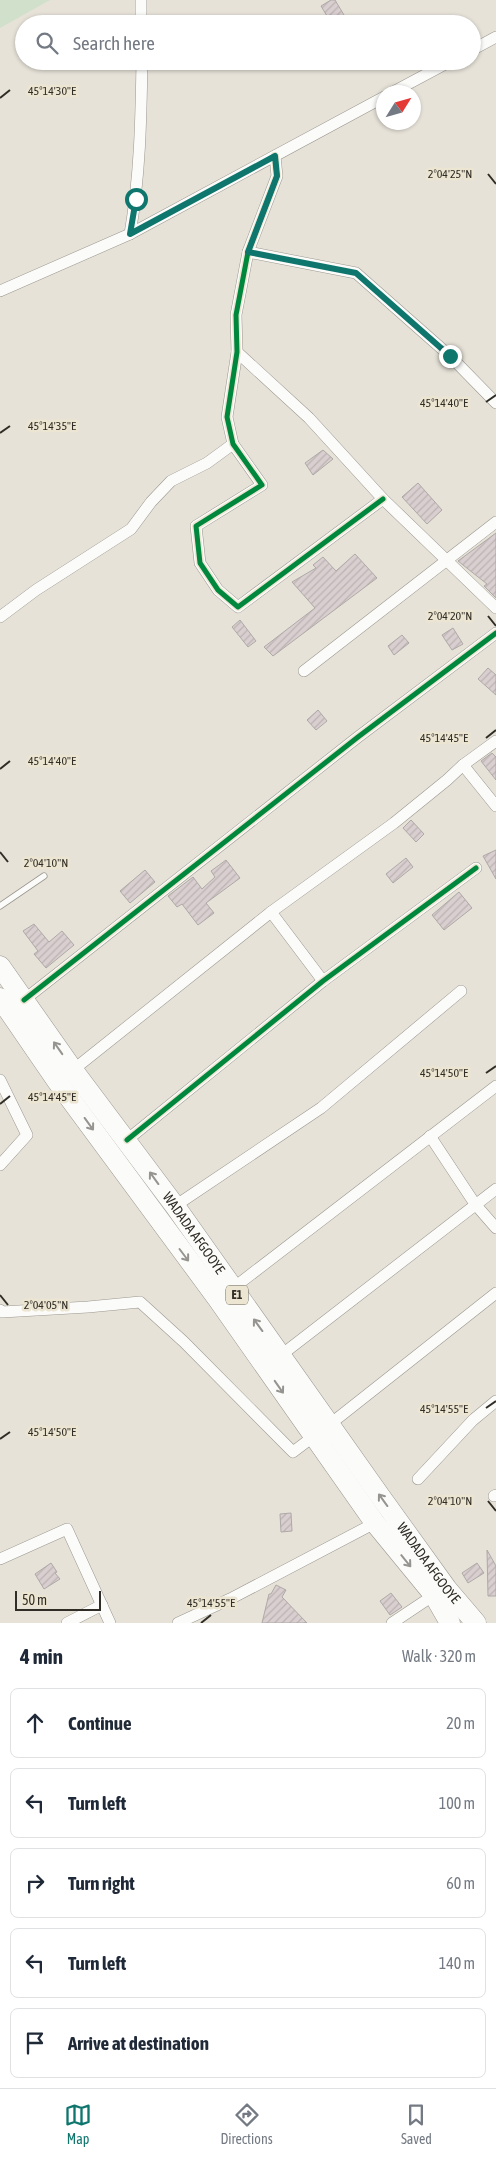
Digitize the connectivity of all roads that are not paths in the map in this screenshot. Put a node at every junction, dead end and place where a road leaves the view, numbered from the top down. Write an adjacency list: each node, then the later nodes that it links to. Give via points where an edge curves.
1 (141, 0): 2 (street)
2 (141, 15)
3 (496, 37): 4 (street)
4 (481, 45)
5 (142, 70): 10 (street, via 141,142)
6 (434, 70): 7 (street)
7 (406, 85)
8 (376, 102): 9 (street)
9 (275, 156): 10 (street); 11 (street, via 277,176)
10 (130, 234): 12 (street)
11 (248, 252): 13 (street, via 236,315); 14 (street, via 356,273 450,356)
12 (0, 290)
13 (237, 352): 15 (street, via 227,417); 16 (street, via 309,418)
14 (496, 403)
15 (233, 444): 16 (street, via 262,485 196,526 200,563 218,590 238,607); 20 (street, via 207,463 171,481 150,502 131,529)
16 (383, 499): 18 (street)
17 (496, 522): 18 (street)
18 (446, 560): 19 (street); 22 (street)
19 (496, 608)
20 (0, 617)
21 (496, 633): 34 (street, via 358,737)
22 (304, 671)
23 (496, 741): 24 (street)
24 (463, 766): 25 (street); 29 (street, via 394,823)
25 (496, 806)
26 (476, 868): 31 (street)
27 (44, 876): 28 (lane)
28 (0, 906)
29 (271, 912): 31 (street); 35 (street)
30 (0, 966): 34 (highway, WADADA AFGOOYE / E1)
31 (323, 981): 39 (street)
32 (461, 991): 43 (street, via 321,1108)
33 (0, 998): 50 (highway, WADADA AFGOOYE / E1, one-way to 50)
34 (24, 1000): 35 (highway, WADADA AFGOOYE / E1, one-way to 34)
35 (73, 1070): 39 (highway, WADADA AFGOOYE / E1)
36 (0, 1080): 40 (street, via 27,1135)
37 (496, 1086): 38 (street)
38 (430, 1136): 42 (street); 45 (street)
39 (127, 1140): 43 (highway, WADADA AFGOOYE / E1, one-way to 39)
40 (0, 1165)
41 (496, 1189): 42 (street)
42 (475, 1204): 44 (street); 48 (street)
43 (175, 1206): 45 (highway, WADADA AFGOOYE / E1)
44 (496, 1228)
45 (232, 1289): 48 (highway, WADADA AFGOOYE / E1, one-way to 45)
46 (496, 1294): 50 (street)
47 (0, 1310): 50 (street, via 140,1302 293,1452)
48 (280, 1356): 50 (highway, WADADA AFGOOYE / E1)
49 (496, 1401): 51 (street)
50 (322, 1431): 52 (highway, WADADA AFGOOYE / E1); 61 (highway, WADADA AFGOOYE / E1, one-way to 50)
51 (418, 1479)
52 (375, 1523): 54 (highway, WADADA AFGOOYE / E1, one-way to 54); 58 (street)
53 (0, 1560): 55 (street, via 67,1529)
54 (434, 1596): 59 (street); 60 (highway, WADADA AFGOOYE / E1)
55 (102, 1604): 56 (street); 57 (street)
56 (67, 1623)
57 (110, 1623)
58 (178, 1623)
59 (392, 1623)
60 (450, 1623)
61 (476, 1623)

